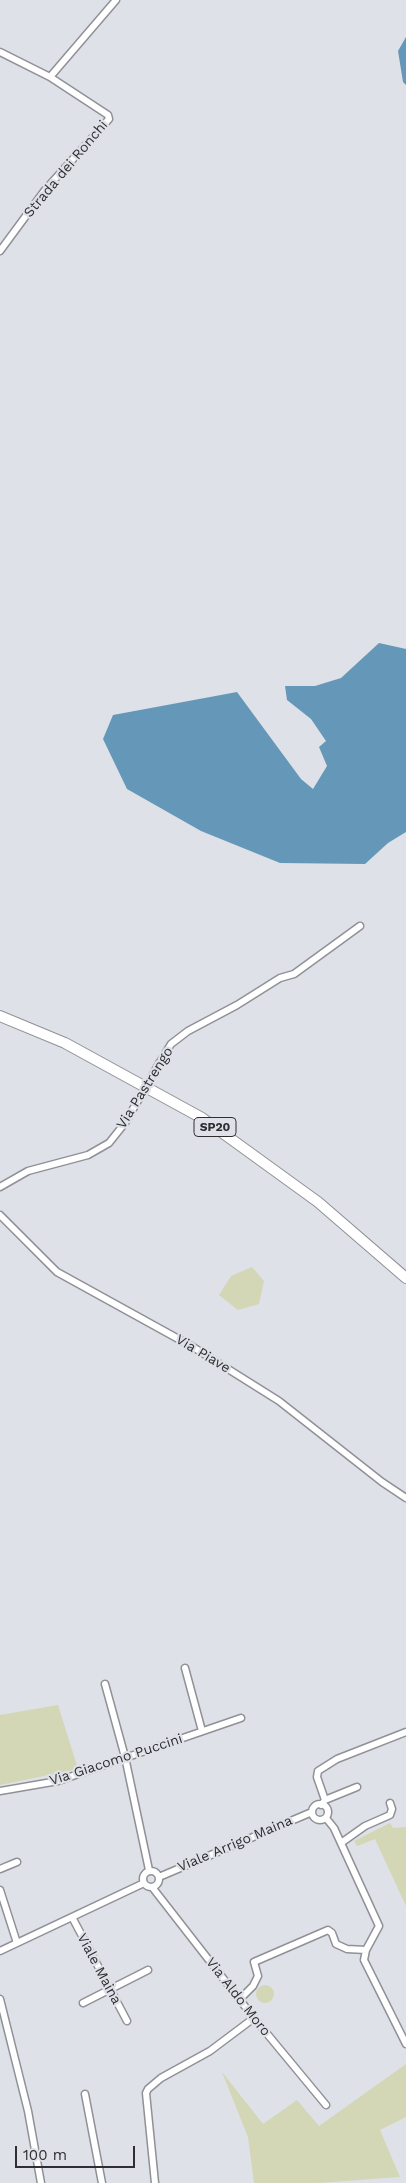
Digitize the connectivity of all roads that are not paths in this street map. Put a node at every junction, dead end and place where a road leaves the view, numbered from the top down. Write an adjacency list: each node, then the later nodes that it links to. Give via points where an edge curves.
1 (116, 0): 3 (street)
2 (0, 52): 3 (street, Strada dei Ronchi)
3 (50, 77): 4 (street, Strada dei Ronchi, via 108,115 109,119 45,190)
4 (0, 251)
5 (360, 926): 7 (street, Via Pastrengo, bridge, via 294,974 280,978 171,1044 109,1143 88,1155 28,1171)
6 (0, 1016): 9 (main road, SP20, via 65,1043 202,1118 318,1202)
7 (0, 1187)
8 (0, 1216): 10 (street, Via Piave, via 56,1272 192,1347 279,1401)
9 (406, 1278)
10 (406, 1498)
11 (185, 1668): 14 (street)
12 (105, 1684): 16 (street)
13 (241, 1718): 14 (street, Via Giacomo Puccini)
14 (202, 1731): 16 (street, Via Giacomo Puccini)
15 (406, 1732): 19 (street, via 337,1759 318,1771)
16 (125, 1758): 18 (street, Via Giacomo Puccini, via 58,1781); 26 (street)
17 (357, 1787): 19 (street)
18 (0, 1792)
19 (323, 1802): 21 (street); 22 (street, via 328,1813)
20 (390, 1803): 23 (street, via 390,1815 365,1826)
21 (312, 1812): 22 (street, via 314,1818); 27 (street, Viale Arrigo Maina)
22 (326, 1818): 23 (street)
23 (341, 1843): 33 (street, via 379,1926)
24 (16, 1862): 25 (street)
25 (0, 1868)
26 (149, 1870): 27 (street); 28 (street, via 143,1875)
27 (159, 1876): 29 (street, via 157,1884)
28 (144, 1883): 29 (street); 31 (street)
29 (152, 1887): 38 (street, Via Aldo Moro)
30 (0, 1890): 32 (street)
31 (72, 1917): 32 (street); 36 (street, Viale Maina)
32 (17, 1943): 34 (street)
33 (366, 1950): 38 (street, via 346,1950 336,1944 328,1930 254,1962 258,1976); 42 (street, via 364,1960)
34 (0, 1951)
35 (148, 1970): 36 (street)
36 (111, 1990): 39 (street); 41 (street, Viale Maina)
37 (0, 1999): 45 (street, via 28,2111)
38 (240, 2000): 40 (street, Via Aldo Moro)
39 (84, 2003)
40 (254, 2018): 44 (street, Via Aldo Moro); 47 (street, via 210,2051 161,2078 148,2089)
41 (127, 2021)
42 (406, 2044)
43 (85, 2094): 46 (street)
44 (326, 2105)
45 (41, 2183)
46 (102, 2183)
47 (155, 2183)

